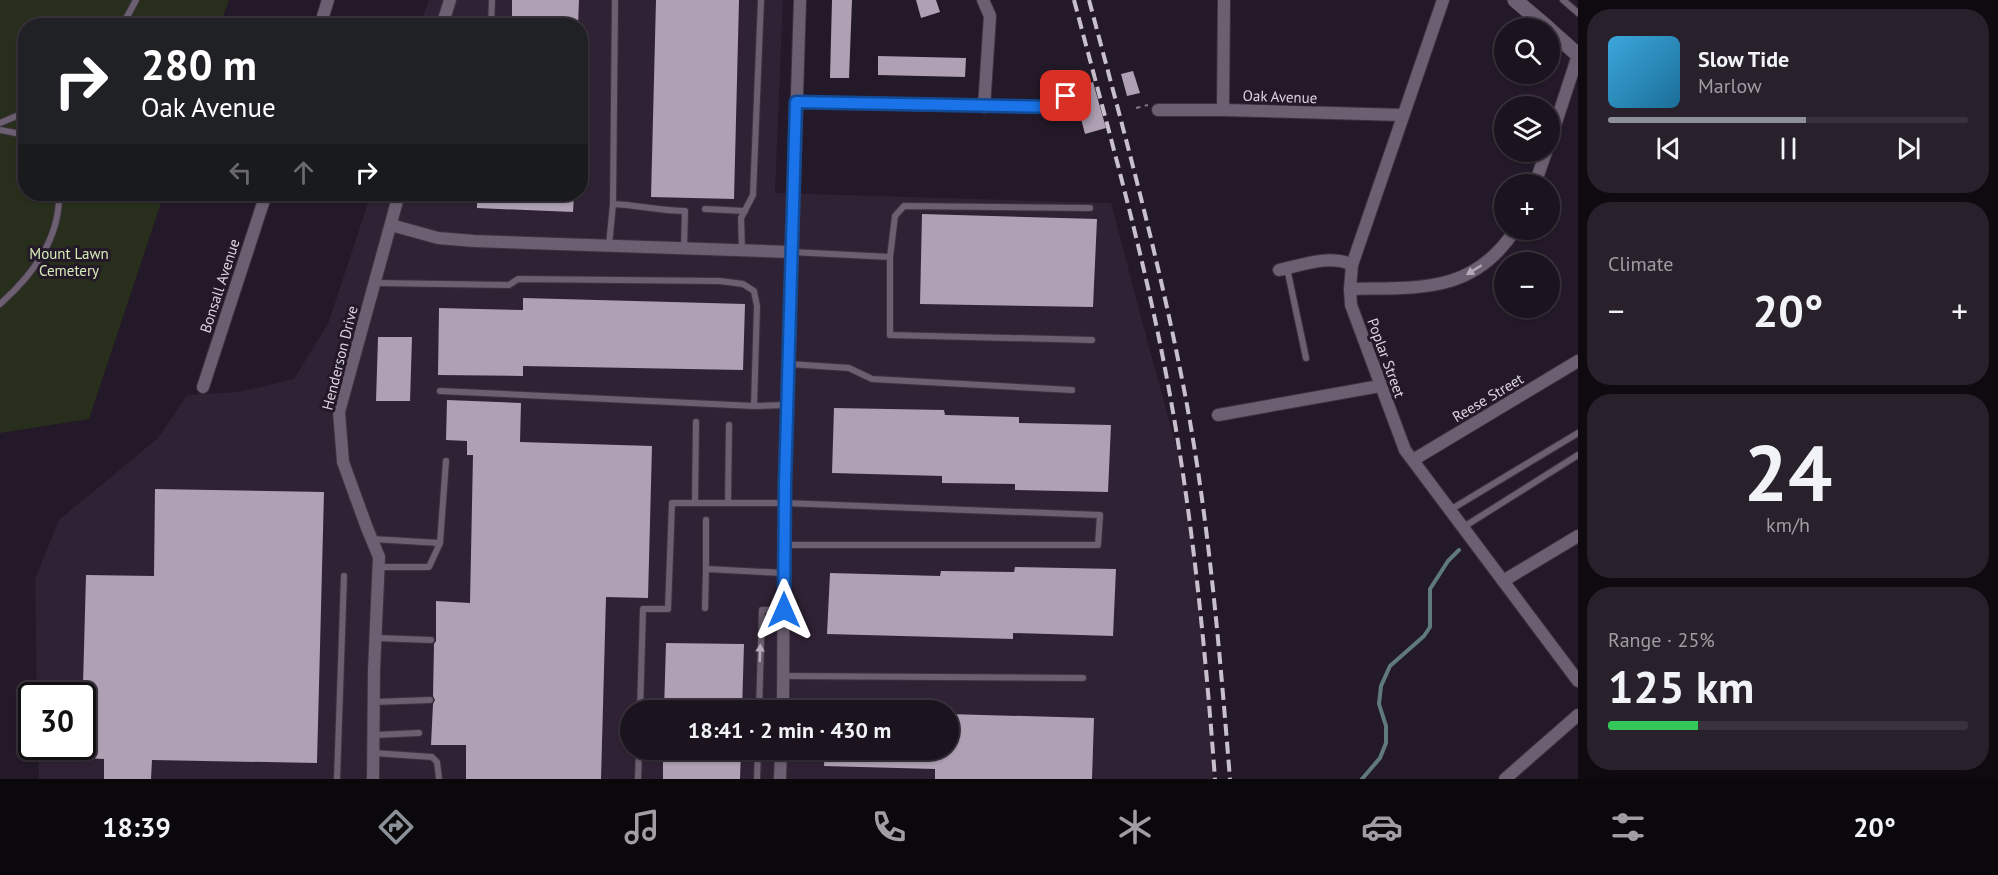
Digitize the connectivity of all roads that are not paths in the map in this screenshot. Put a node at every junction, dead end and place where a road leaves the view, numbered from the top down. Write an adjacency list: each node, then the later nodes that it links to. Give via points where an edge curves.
1 (136, 0): 14 (lane)
2 (328, 0): 15 (street)
3 (450, 0): 16 (street)
4 (492, 0): 17 (lane)
5 (615, 0): 35 (lane)
6 (761, 0): 38 (lane, via 753,195)
7 (800, 0): 22 (street)
8 (983, 0): 23 (street, via 990,16)
9 (1224, 0): 25 (street)
10 (1443, 0): 27 (street, Poplar Street)
11 (1515, 0): 18 (street)
12 (1563, 0): 13 (lane)
13 (1578, 12)
14 (126, 18)
15 (322, 18)
16 (444, 18)
17 (491, 18)
18 (1536, 18)
19 (1560, 39): 20 (street)
20 (1578, 55): 26 (street)
21 (1065, 90): 23 (street, via 1065,100 1057,107)
22 (796, 102): 23 (street); 44 (street)
23 (984, 106)
24 (1158, 110): 25 (street, Oak Avenue)
25 (1223, 110): 27 (street, Oak Avenue)
26 (1560, 110)
27 (1402, 115): 46 (street, Poplar Street)
28 (18, 117): 29 (lane)
29 (0, 123)
30 (0, 130): 31 (lane)
31 (18, 133)
32 (58, 201): 50 (lane, via 48,245 35,267)
33 (264, 201): 56 (street, Bonsall Avenue)
34 (397, 201): 39 (street, Henderson Drive)
35 (613, 204): 41 (lane); 42 (lane, via 685,211)
36 (1090, 208): 45 (lane, via 904,206 895,216)
37 (705, 209): 38 (lane)
38 (745, 211): 43 (lane, via 741,218)
39 (391, 225): 41 (street, via 438,238); 48 (street, Henderson Drive)
40 (1508, 240): 49 (street, one-way to 49, via 1471,273 1451,282 1428,287)
41 (609, 245): 42 (street)
42 (684, 248): 43 (street)
43 (742, 250): 44 (street)
44 (791, 252): 45 (lane); 54 (street)
45 (890, 256): 51 (lane, via 890,335)
46 (1352, 265): 47 (street, via 1334,259); 49 (street, Poplar Street)
47 (1283, 269): 52 (lane)
48 (374, 283): 60 (lane, via 508,285 518,279 743,284 754,291 757,306); 75 (street, Henderson Drive, via 339,412 343,462)
49 (1350, 290): 55 (street, Poplar Street, via 1354,316)
50 (0, 304)
51 (1092, 340)
52 (1306, 358)
53 (1578, 361): 66 (street, Reese Street)
54 (788, 364): 57 (lane, via 849,368 872,379); 59 (street)
55 (1380, 386): 61 (street); 66 (street, Poplar Street, via 1405,450)
56 (203, 387)
57 (1072, 390)
58 (440, 391): 60 (lane)
59 (787, 405): 60 (lane); 68 (street)
60 (754, 406)
61 (1218, 415)
62 (696, 422): 69 (lane)
63 (729, 425): 70 (lane)
64 (1578, 433): 71 (lane)
65 (1578, 455): 73 (lane)
66 (1413, 460): 71 (street, Poplar Street)
67 (446, 461): 76 (lane)
68 (784, 502): 70 (lane); 77 (street); 77 (lane, via 1100,515 1098,545)
69 (695, 503): 70 (lane); 91 (lane, via 672,503 668,609 643,609)
70 (728, 503)
71 (1450, 510): 73 (street, Poplar Street)
72 (706, 520): 79 (lane)
73 (1462, 528): 82 (street, Poplar Street)
74 (1578, 536): 82 (street)
75 (371, 539): 76 (lane); 78 (street, Henderson Drive, via 380,558)
76 (440, 543): 78 (lane, via 429,567)
77 (784, 545): 80 (street)
78 (379, 567): 85 (street, Henderson Drive)
79 (706, 569): 80 (lane); 83 (lane)
80 (784, 573): 84 (street)
81 (344, 576): 102 (lane)
82 (1503, 581): 89 (street, Poplar Street)
83 (705, 608)
84 (784, 610): 87 (street); 92 (lane, one-way to 84, via 762,610)
85 (376, 638): 86 (lane); 94 (street, Henderson Drive)
86 (431, 640)
87 (784, 676): 88 (lane); 93 (street)
88 (1083, 678)
89 (1578, 681)
90 (430, 700): 94 (lane)
91 (640, 700)
92 (759, 700)
93 (783, 700)
94 (374, 702): 97 (street, Henderson Drive)
95 (1578, 715): 108 (street)
96 (419, 734): 97 (lane)
97 (373, 735): 98 (street, Henderson Drive)
98 (373, 753): 103 (street, Henderson Drive); 104 (lane, via 432,757 437,762)
99 (639, 760): 105 (lane)
100 (758, 760): 106 (lane)
101 (781, 760): 107 (street)
102 (337, 779)
103 (373, 779)
104 (439, 779)
105 (638, 779)
106 (757, 779)
107 (780, 779)
108 (1505, 779)

